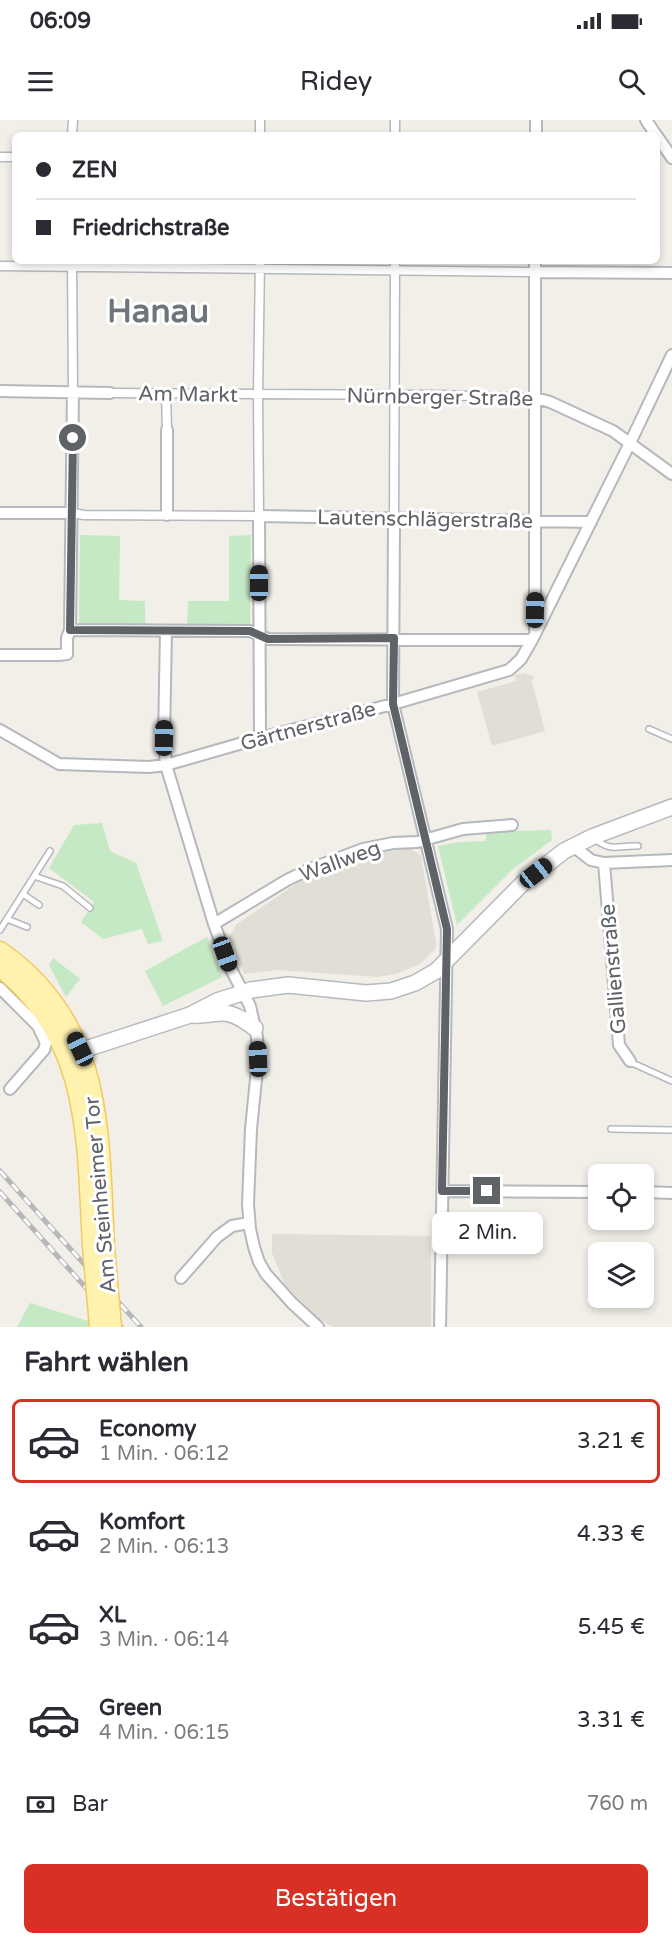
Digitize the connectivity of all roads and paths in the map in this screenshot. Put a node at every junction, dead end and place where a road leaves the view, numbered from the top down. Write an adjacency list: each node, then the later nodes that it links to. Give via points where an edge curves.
1 (661, 149): 2 (street)
2 (672, 158)
3 (72, 264): 4 (street); 5 (street); 11 (street)
4 (260, 265): 6 (street); 14 (street, Am Markt)
5 (0, 266)
6 (394, 266): 7 (street); 15 (street)
7 (535, 266): 8 (street); 16 (street)
8 (672, 273)
9 (672, 355): 18 (street, Gärtnerstraße)
10 (0, 391): 11 (street, Am Markt)
11 (73, 392): 12 (street, Am Markt); 21 (street)
12 (110, 393): 13 (street, Am Markt)
13 (166, 394): 14 (street, Am Markt); 17 (street)
14 (258, 395): 15 (street, Nürnberger Straße); 23 (street)
15 (394, 396): 16 (street, Nürnberger Straße); 24 (street)
16 (536, 398): 18 (street, Nürnberger Straße, via 601,425); 25 (street)
17 (167, 430): 22 (street)
18 (630, 443): 19 (street, Nürnberger Straße); 26 (street, Gärtnerstraße)
19 (672, 474)
20 (0, 513): 21 (street)
21 (72, 513): 22 (street); 27 (street)
22 (167, 515): 23 (street)
23 (259, 516): 24 (street, Lautenschlägerstraße); 29 (street)
24 (394, 519): 25 (street, Lautenschlägerstraße); 31 (street)
25 (536, 521): 26 (street, Lautenschlägerstraße); 30 (street)
26 (591, 522): 30 (street, Gärtnerstraße)
27 (70, 630): 28 (street); 32 (street, via 67,654)
28 (166, 631): 29 (street, via 250,631); 38 (street)
29 (259, 635): 31 (street, via 268,639); 36 (street)
30 (533, 636): 31 (street); 33 (street, Gärtnerstraße, via 521,659 508,670)
31 (394, 638): 33 (street)
32 (0, 655)
33 (393, 704): 36 (street, Gärtnerstraße); 42 (street)
34 (649, 729): 37 (lane)
35 (0, 730): 38 (street, Gärtnerstraße, via 59,764)
36 (260, 738): 38 (street, Gärtnerstraße)
37 (672, 739)
38 (166, 765): 53 (street)
39 (672, 807): 41 (main road)
40 (512, 825): 42 (street, Wallweg, via 463,829)
41 (592, 837): 43 (lane, via 605,847); 44 (main road)
42 (426, 839): 53 (street, Wallweg, via 363,849 310,869); 57 (street, via 447,929)
43 (635, 844)
44 (573, 846): 47 (street, via 591,860); 57 (main road, via 523,883)
45 (50, 851): 48 (lane)
46 (672, 860): 47 (street)
47 (604, 864): 66 (street, Gallienstraße, via 619,1045)
48 (34, 876): 49 (lane); 51 (lane, via 63,885)
49 (23, 894): 50 (lane); 52 (lane)
50 (39, 905)
51 (90, 908)
52 (7, 919): 54 (lane); 55 (lane)
53 (214, 924): 60 (street)
54 (27, 927)
55 (0, 930)
56 (0, 951): 62 (main road, Am Steinheimer Tor, via 41,986)
57 (447, 960): 60 (main road, via 415,983 391,991 366,993 288,985); 71 (street)
58 (0, 967): 65 (main road, Am Steinheimer Tor, via 44,1013)
59 (0, 988): 68 (street, via 38,1026 46,1043)
60 (244, 992): 61 (main road); 63 (street)
61 (190, 1015): 63 (main road, via 232,1014); 64 (main road)
62 (68, 1023): 64 (main road, via 88,1038); 65 (main road, Am Steinheimer Tor)
63 (255, 1028): 75 (street, via 258,1059 251,1129)
64 (117, 1039): 65 (main road)
65 (75, 1056): 76 (main road, Am Steinheimer Tor)
66 (630, 1062): 67 (lane, Gallienstraße)
67 (672, 1081)
68 (10, 1089)
69 (611, 1129): 70 (lane)
70 (672, 1130)
71 (442, 1191): 72 (street); 81 (street)
72 (588, 1192)
73 (654, 1192): 74 (street)
74 (672, 1193)
75 (249, 1223): 77 (street, via 232,1226 217,1237); 80 (street, via 266,1274)
76 (98, 1246): 78 (main road, Am Steinheimer Tor, bridge); 79 (main road, Am Steinheimer Tor, bridge)
77 (182, 1278)
78 (99, 1327)
79 (112, 1327)
80 (318, 1327)
81 (440, 1327)

